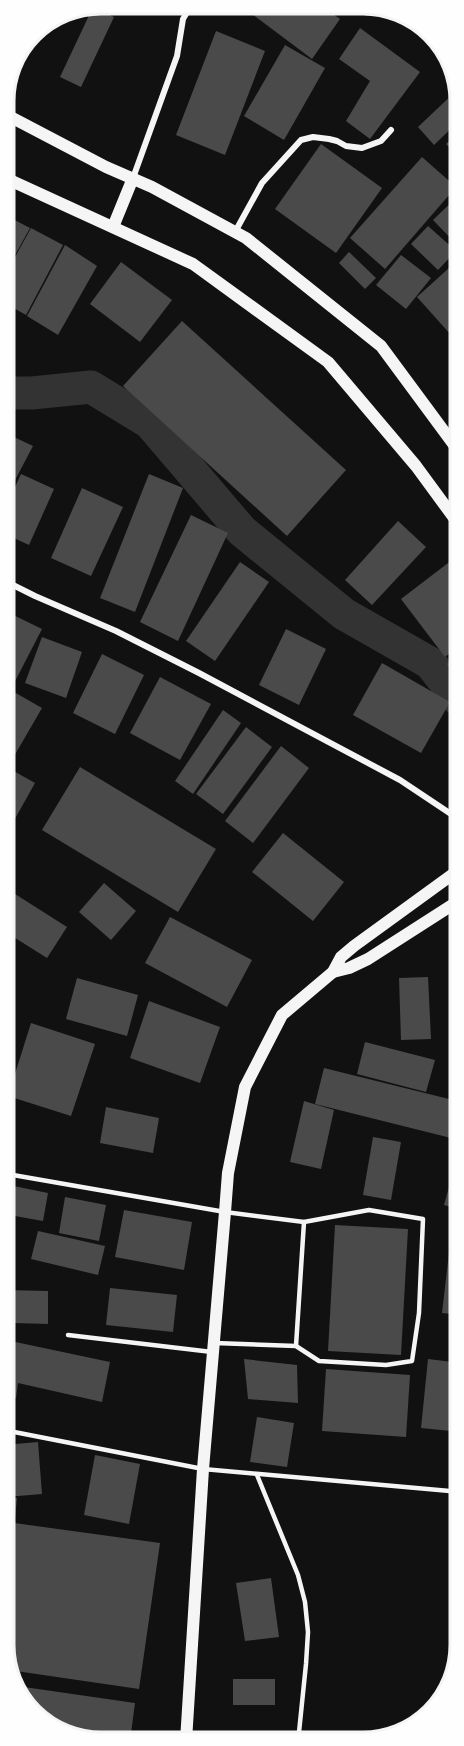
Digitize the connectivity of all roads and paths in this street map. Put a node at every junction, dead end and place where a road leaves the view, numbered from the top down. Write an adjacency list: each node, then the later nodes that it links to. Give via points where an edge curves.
1 (186, 14): 4 (street, via 177,56)
2 (14, 119): 4 (main road)
3 (391, 130): 7 (street, via 381,141 362,148 321,138 302,140 262,183)
4 (133, 178): 6 (main road); 7 (main road)
5 (14, 182): 6 (main road)
6 (113, 227): 9 (main road, via 193,264 328,362)
7 (235, 232): 8 (main road, via 381,346)
8 (450, 439)
9 (450, 512)
10 (14, 586): 11 (street, via 210,678 400,780)
11 (450, 813)
12 (450, 876): 14 (main road, via 354,946 341,957)
13 (450, 906): 14 (main road, via 368,959)
14 (333, 972): 16 (main road, via 282,1015 245,1087 228,1173)
15 (14, 1175): 16 (lane)
16 (225, 1212): 17 (lane); 20 (main road)
17 (304, 1222): 19 (lane); 19 (lane, via 369,1210 423,1219 419,1313 411,1361 386,1365 319,1361)
18 (68, 1335): 20 (lane)
19 (296, 1347): 20 (lane)
20 (213, 1348): 22 (main road)
21 (14, 1432): 22 (lane)
22 (203, 1469): 23 (lane); 25 (main road)
23 (256, 1475): 24 (lane); 26 (lane, via 298,1575 305,1602 308,1632)
24 (450, 1491)
25 (187, 1732)
26 (299, 1732)

